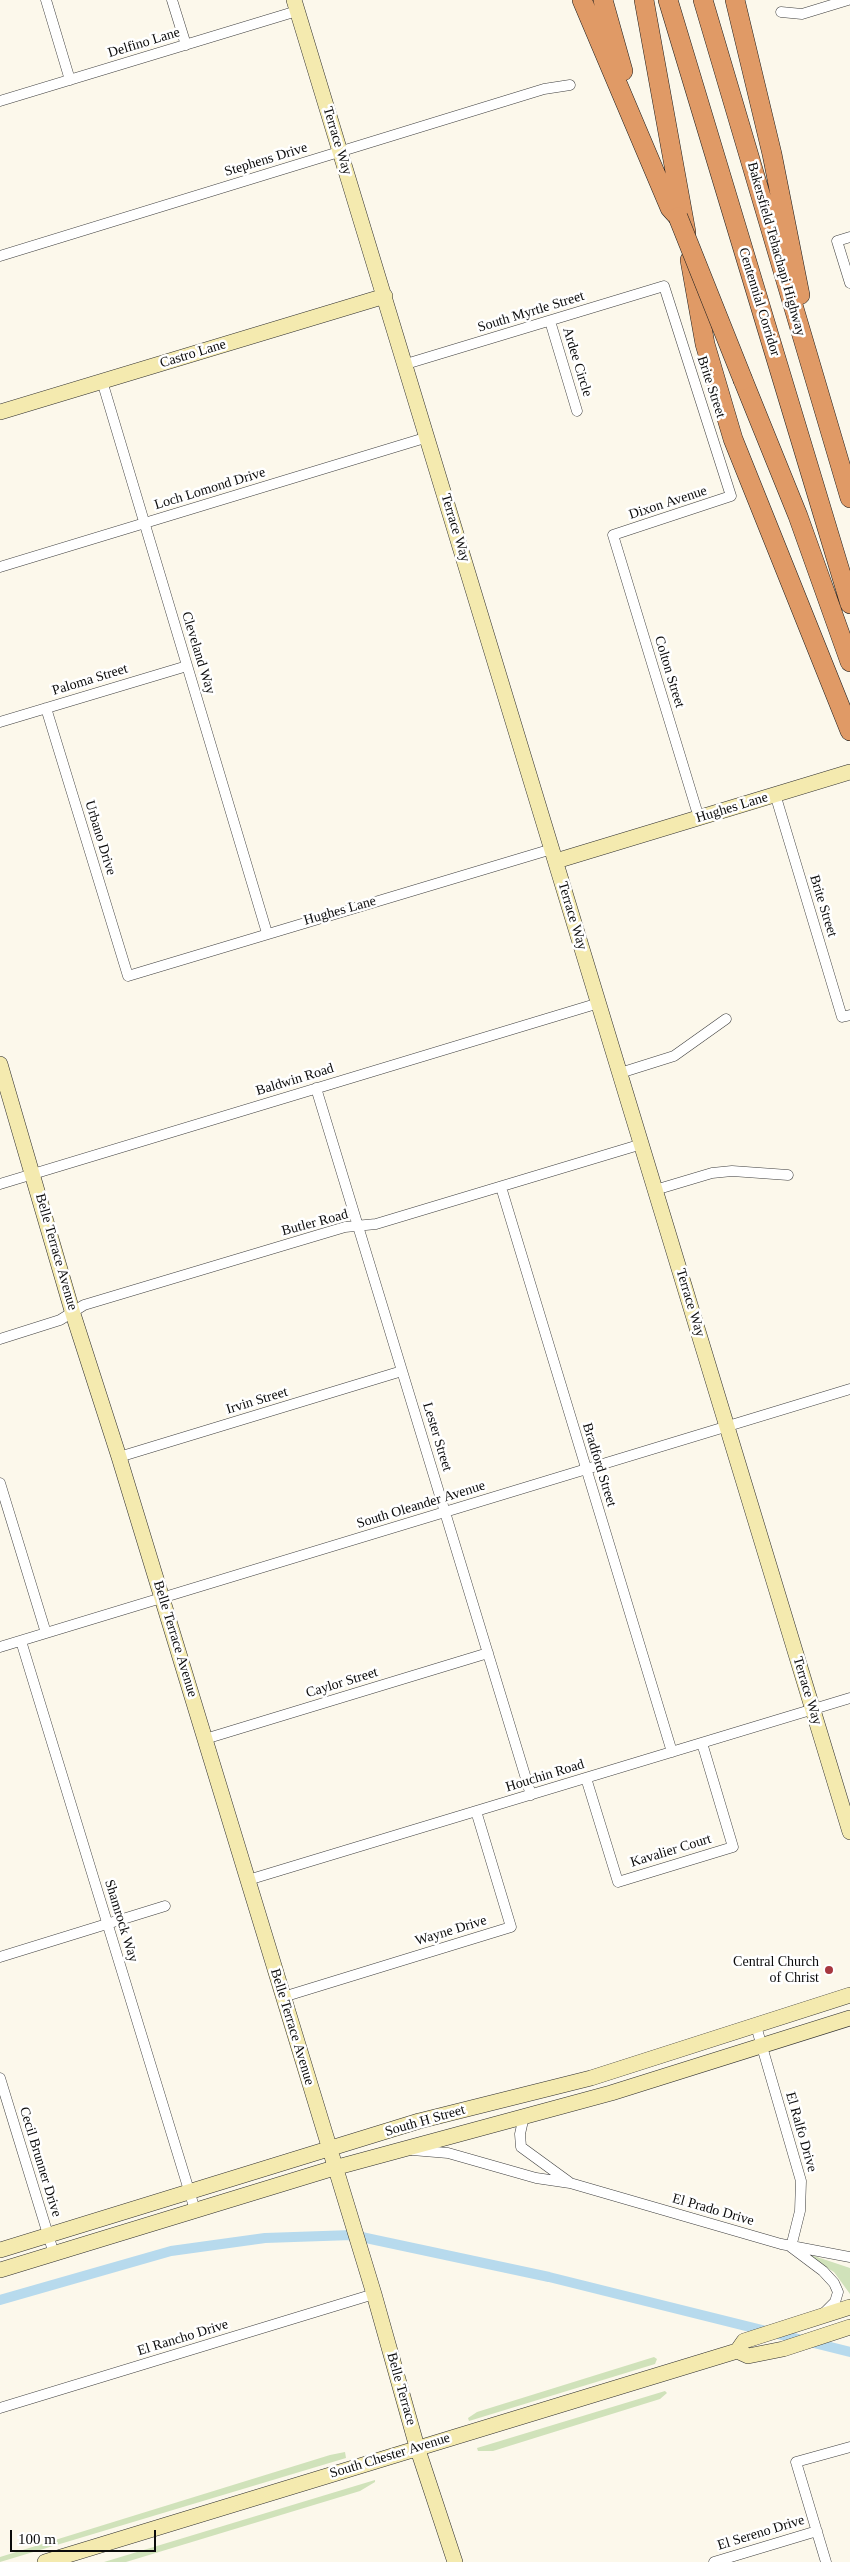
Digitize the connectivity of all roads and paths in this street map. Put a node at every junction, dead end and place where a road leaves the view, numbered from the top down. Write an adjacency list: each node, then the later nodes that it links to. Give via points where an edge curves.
1 (46, 0): 13 (street)
2 (172, 0): 12 (street)
3 (582, 0): 16 (highway)
4 (603, 0): 16 (highway)
5 (644, 0): 40 (highway, via 708,356 737,449)
6 (668, 0): 35 (highway, Centennial Corridor)
7 (703, 0): 26 (highway, Bakersfield Tehachapi Highway)
8 (735, 0): 26 (highway, via 782,199)
9 (848, 0): 11 (street, via 802,14)
10 (295, 6): 12 (street, Delfino Lane); 17 (street, Terrace Way)
11 (782, 12)
12 (186, 45): 13 (street, Delfino Lane)
13 (70, 80): 15 (street, Delfino Lane)
14 (570, 85): 17 (street, Stephens Drive, via 544,89)
15 (0, 101)
16 (642, 132): 36 (highway, bridge, via 676,206 808,542)
17 (340, 152): 19 (street, Stephens Drive); 22 (street, Terrace Way)
18 (850, 237): 20 (street, via 837,241)
19 (0, 256)
20 (850, 283)
21 (664, 286): 23 (street, South Myrtle Street); 30 (street, Brite Street)
22 (385, 296): 24 (street, Terrace Way); 25 (street, Castro Lane)
23 (550, 321): 24 (street, South Myrtle Street); 27 (street, Ardee Circle)
24 (406, 364): 29 (street, Terrace Way)
25 (102, 381): 28 (street, Castro Lane); 32 (street, Cleveland Way)
26 (817, 392): 31 (highway, Bakersfield Tehachapi Highway)
27 (577, 411)
28 (0, 412)
29 (428, 437): 32 (street, Loch Lomond Drive); 44 (street, Terrace Way)
30 (731, 496): 33 (street, Dixon Avenue)
31 (850, 498)
32 (145, 523): 34 (street, Loch Lomond Drive); 37 (street, Cleveland Way)
33 (613, 535): 43 (street, Colton Street)
34 (0, 567)
35 (850, 604)
36 (850, 662)
37 (188, 666): 38 (street, Paloma Street); 45 (street, Cleveland Way)
38 (46, 708): 39 (street, Paloma Street); 46 (street, Urbano Drive)
39 (0, 722)
40 (850, 731)
41 (850, 772): 42 (street, Hughes Lane)
42 (775, 794): 43 (street, Hughes Lane); 48 (street, Brite Street, via 842,1017)
43 (699, 818): 44 (street, Hughes Lane)
44 (554, 855): 45 (street, Hughes Lane); 47 (street, Terrace Way)
45 (267, 933): 46 (street, Hughes Lane)
46 (128, 976)
47 (599, 1003): 51 (street, Terrace Way); 52 (street, Baldwin Road)
48 (850, 1015)
49 (726, 1019): 51 (street, via 674,1056)
50 (0, 1064): 54 (street, Belle Terrace Avenue)
51 (620, 1073): 53 (street, Terrace Way)
52 (316, 1088): 54 (street, Baldwin Road); 59 (street, Lester Street)
53 (642, 1144): 57 (street, Butler Road); 58 (street, Terrace Way)
54 (34, 1174): 56 (street, Baldwin Road); 60 (street, Belle Terrace Avenue)
55 (788, 1175): 58 (street, via 732,1170)
56 (0, 1184)
57 (500, 1187): 59 (street, Butler Road, via 376,1224); 66 (street, Bradford Street)
58 (655, 1190): 64 (street, Terrace Way)
59 (358, 1226): 60 (street, Butler Road, via 345,1227 84,1305); 62 (street, Lester Street)
60 (74, 1314): 61 (street, Butler Road); 65 (street, Belle Terrace Avenue)
61 (0, 1339)
62 (402, 1371): 65 (street, Irvin Street); 68 (street, Lester Street)
63 (850, 1389): 64 (street, South Oleander Avenue)
64 (727, 1426): 66 (street, South Oleander Avenue); 75 (street, Terrace Way)
65 (119, 1457): 69 (street, Belle Terrace Avenue)
66 (586, 1469): 68 (street, South Oleander Avenue); 78 (street, Bradford Street)
67 (0, 1483): 70 (street)
68 (445, 1512): 69 (street, South Oleander Avenue); 73 (street, Lester Street)
69 (162, 1598): 70 (street, South Oleander Avenue); 76 (street, Belle Terrace Avenue)
70 (46, 1634): 71 (street, South Oleander Avenue)
71 (21, 1641): 72 (street, South Oleander Avenue); 85 (street, Shamrock Way)
72 (0, 1647)
73 (488, 1653): 76 (street, Caylor Street); 80 (street, Lester Street)
74 (850, 1698): 75 (street, Houchin Road)
75 (813, 1709): 77 (street, Houchin Road); 82 (street, Terrace Way)
76 (205, 1739): 83 (street, Belle Terrace Avenue)
77 (702, 1742): 78 (street, Houchin Road); 79 (street, Kavalier Court, via 733,1847 618,1882)
78 (672, 1752): 79 (street, Houchin Road)
79 (586, 1778): 80 (street, Houchin Road)
80 (531, 1794): 81 (street, Houchin Road)
81 (476, 1811): 83 (street, Houchin Road); 88 (street, Wayne Drive, via 511,1927)
82 (850, 1832)
83 (248, 1880): 88 (street, Belle Terrace Avenue)
84 (165, 1906): 85 (street)
85 (107, 1924): 86 (street); 98 (street, Shamrock Way)
86 (0, 1957)
87 (850, 1995): 90 (street, South H Street)
88 (283, 1997): 94 (street, Belle Terrace Avenue)
89 (850, 2018): 91 (street, South H Street)
90 (756, 2026): 91 (street, El Ralfo Drive); 94 (street, South H Street, via 591,2078 467,2108)
91 (763, 2046): 93 (street, South H Street); 102 (street, El Ralfo Drive, via 801,2181 800,2211)
92 (0, 2078): 101 (street, Cecil Brunner Drive)
93 (524, 2116): 95 (street, South H Street); 97 (street, El Prado Drive, via 521,2147)
94 (329, 2148): 96 (street, Belle Terrace Avenue); 98 (street, South H Street)
95 (397, 2150): 96 (street, South H Street); 97 (street, El Prado Drive, via 448,2153 536,2178)
96 (334, 2168): 99 (street, South H Street); 100 (street, Belle Terrace Avenue)
97 (570, 2183): 102 (street, El Prado Drive)
98 (189, 2192): 99 (street, Shamrock Way); 101 (street, South H Street)
99 (195, 2210): 104 (street, South H Street)
100 (349, 2214): 107 (street, Belle Terrace)
101 (48, 2235): 103 (street, South H Street); 104 (street, Cecil Brunner Drive)
102 (791, 2247): 105 (street, El Prado Drive); 109 (street, via 823,2270 838,2292 836,2302 826,2312)
103 (0, 2250)
104 (54, 2254): 106 (street, South H Street)
105 (850, 2257)
106 (0, 2270)
107 (374, 2294): 112 (street, El Rancho Drive); 113 (street, Belle Terrace)
108 (850, 2307): 109 (street, South Chester Avenue)
109 (808, 2320): 111 (street, South Chester Avenue, via 744,2341)
110 (850, 2327): 111 (street, South Chester Avenue, via 748,2356)
111 (736, 2351): 113 (street, South Chester Avenue)
112 (0, 2408)
113 (417, 2447): 116 (street, South Chester Avenue); 117 (street, Belle Terrace)
114 (850, 2447): 115 (street, via 796,2462)
115 (817, 2530): 118 (street, El Sereno Drive); 119 (street)
116 (44, 2562)
117 (455, 2562)
118 (714, 2562)
119 (826, 2562)

